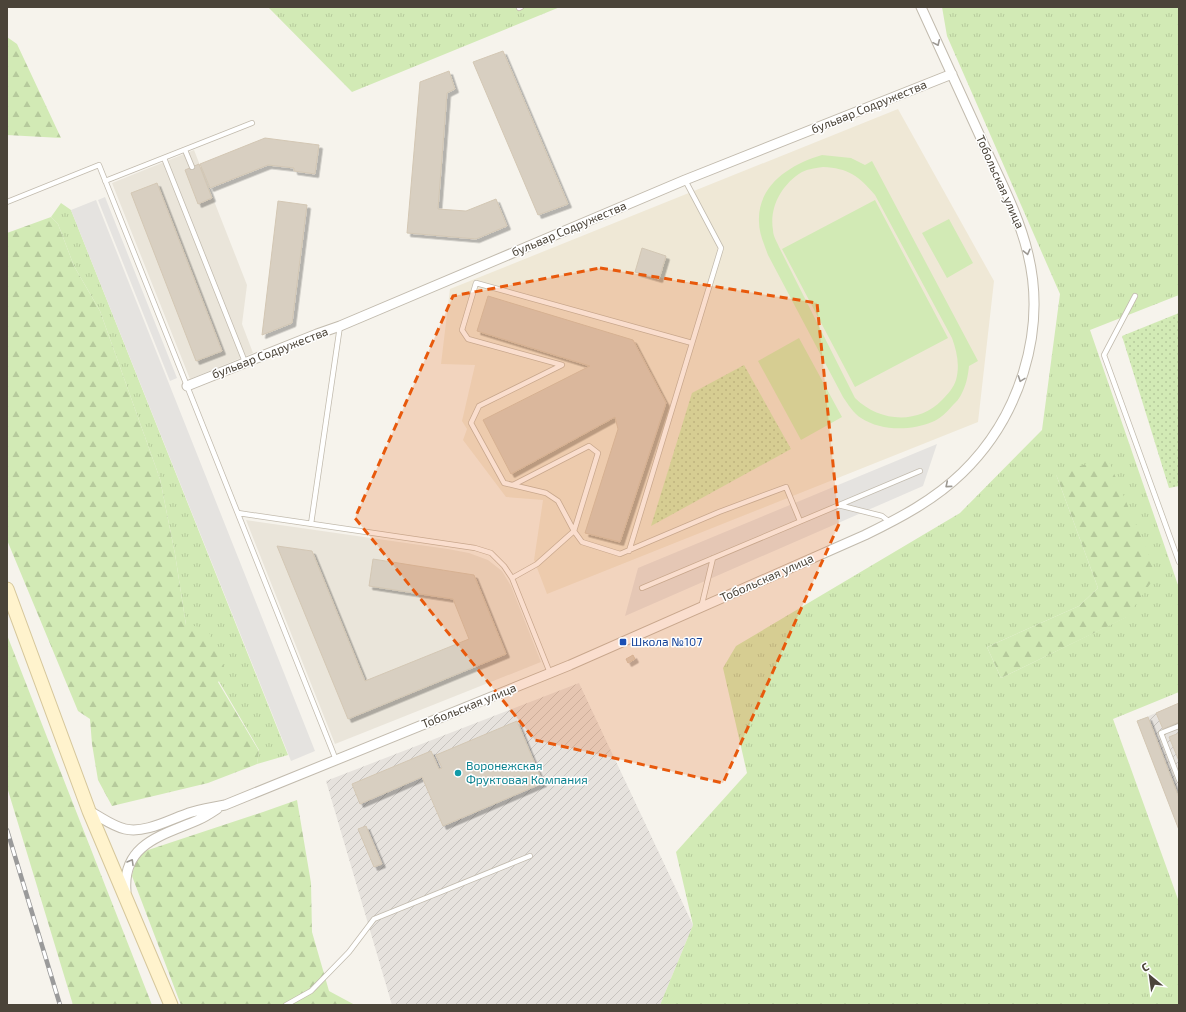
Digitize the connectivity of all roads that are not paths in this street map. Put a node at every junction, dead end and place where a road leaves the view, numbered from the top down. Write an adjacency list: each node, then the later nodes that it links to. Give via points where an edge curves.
1 (921, 7): 2 (street, Тобольская улица, one-way to 2)
2 (952, 74): 7 (street, бульвар Содружества); 20 (street, Тобольская улица, one-way to 20, via 1017,216 1025,240 1034,297 1031,346 1014,400 977,457 936,495)
3 (252, 123): 4 (lane)
4 (185, 150): 5 (lane); 6 (lane)
5 (164, 158): 8 (lane); 13 (lane)
6 (192, 167)
7 (685, 180): 11 (street, бульвар Содружества); 12 (lane, via 721,248)
8 (105, 181): 9 (lane, via 99,165); 14 (lane)
9 (7, 202)
10 (1135, 296): 25 (lane, via 1104,355)
11 (340, 326): 13 (street, бульвар Содружества); 21 (lane)
12 (692, 343): 16 (lane, via 476,283 462,330 468,339 562,365 478,406 471,422 504,483); 23 (lane)
13 (245, 362): 14 (street, бульвар Содружества)
14 (187, 386): 18 (lane)
15 (920, 471): 17 (lane)
16 (513, 486): 22 (lane, via 546,493 558,501); 22 (lane, via 589,446 598,453)
17 (838, 505): 19 (lane); 20 (lane, via 882,516)
18 (238, 513): 21 (lane); 32 (lane)
19 (800, 521): 23 (lane, via 786,487 719,512); 24 (lane)
20 (890, 523): 29 (street, Тобольская улица)
21 (312, 524): 26 (lane, via 475,548 491,553)
22 (574, 531): 23 (lane, via 582,542 620,554); 26 (lane, via 537,564)
23 (629, 551)
24 (712, 558): 27 (lane); 29 (lane)
25 (1179, 562)
26 (512, 578): 30 (lane)
27 (642, 588)
28 (7, 589): 35 (street)
29 (701, 608): 30 (street, Тобольская улица)
30 (550, 673): 32 (street, Тобольская улица)
31 (1179, 726): 33 (lane, via 1161,733)
32 (336, 760): 34 (street, Тобольская улица)
33 (1179, 780)
34 (225, 805): 35 (street, Тобольская улица, via 192,812 136,830 116,826); 37 (street, one-way to 34, via 126,871 143,846 155,838 200,820)
35 (89, 811): 37 (street)
36 (530, 856): 39 (lane, via 374,919 349,952 311,991)
37 (127, 900): 38 (street)
38 (171, 1005)
39 (286, 1005)

